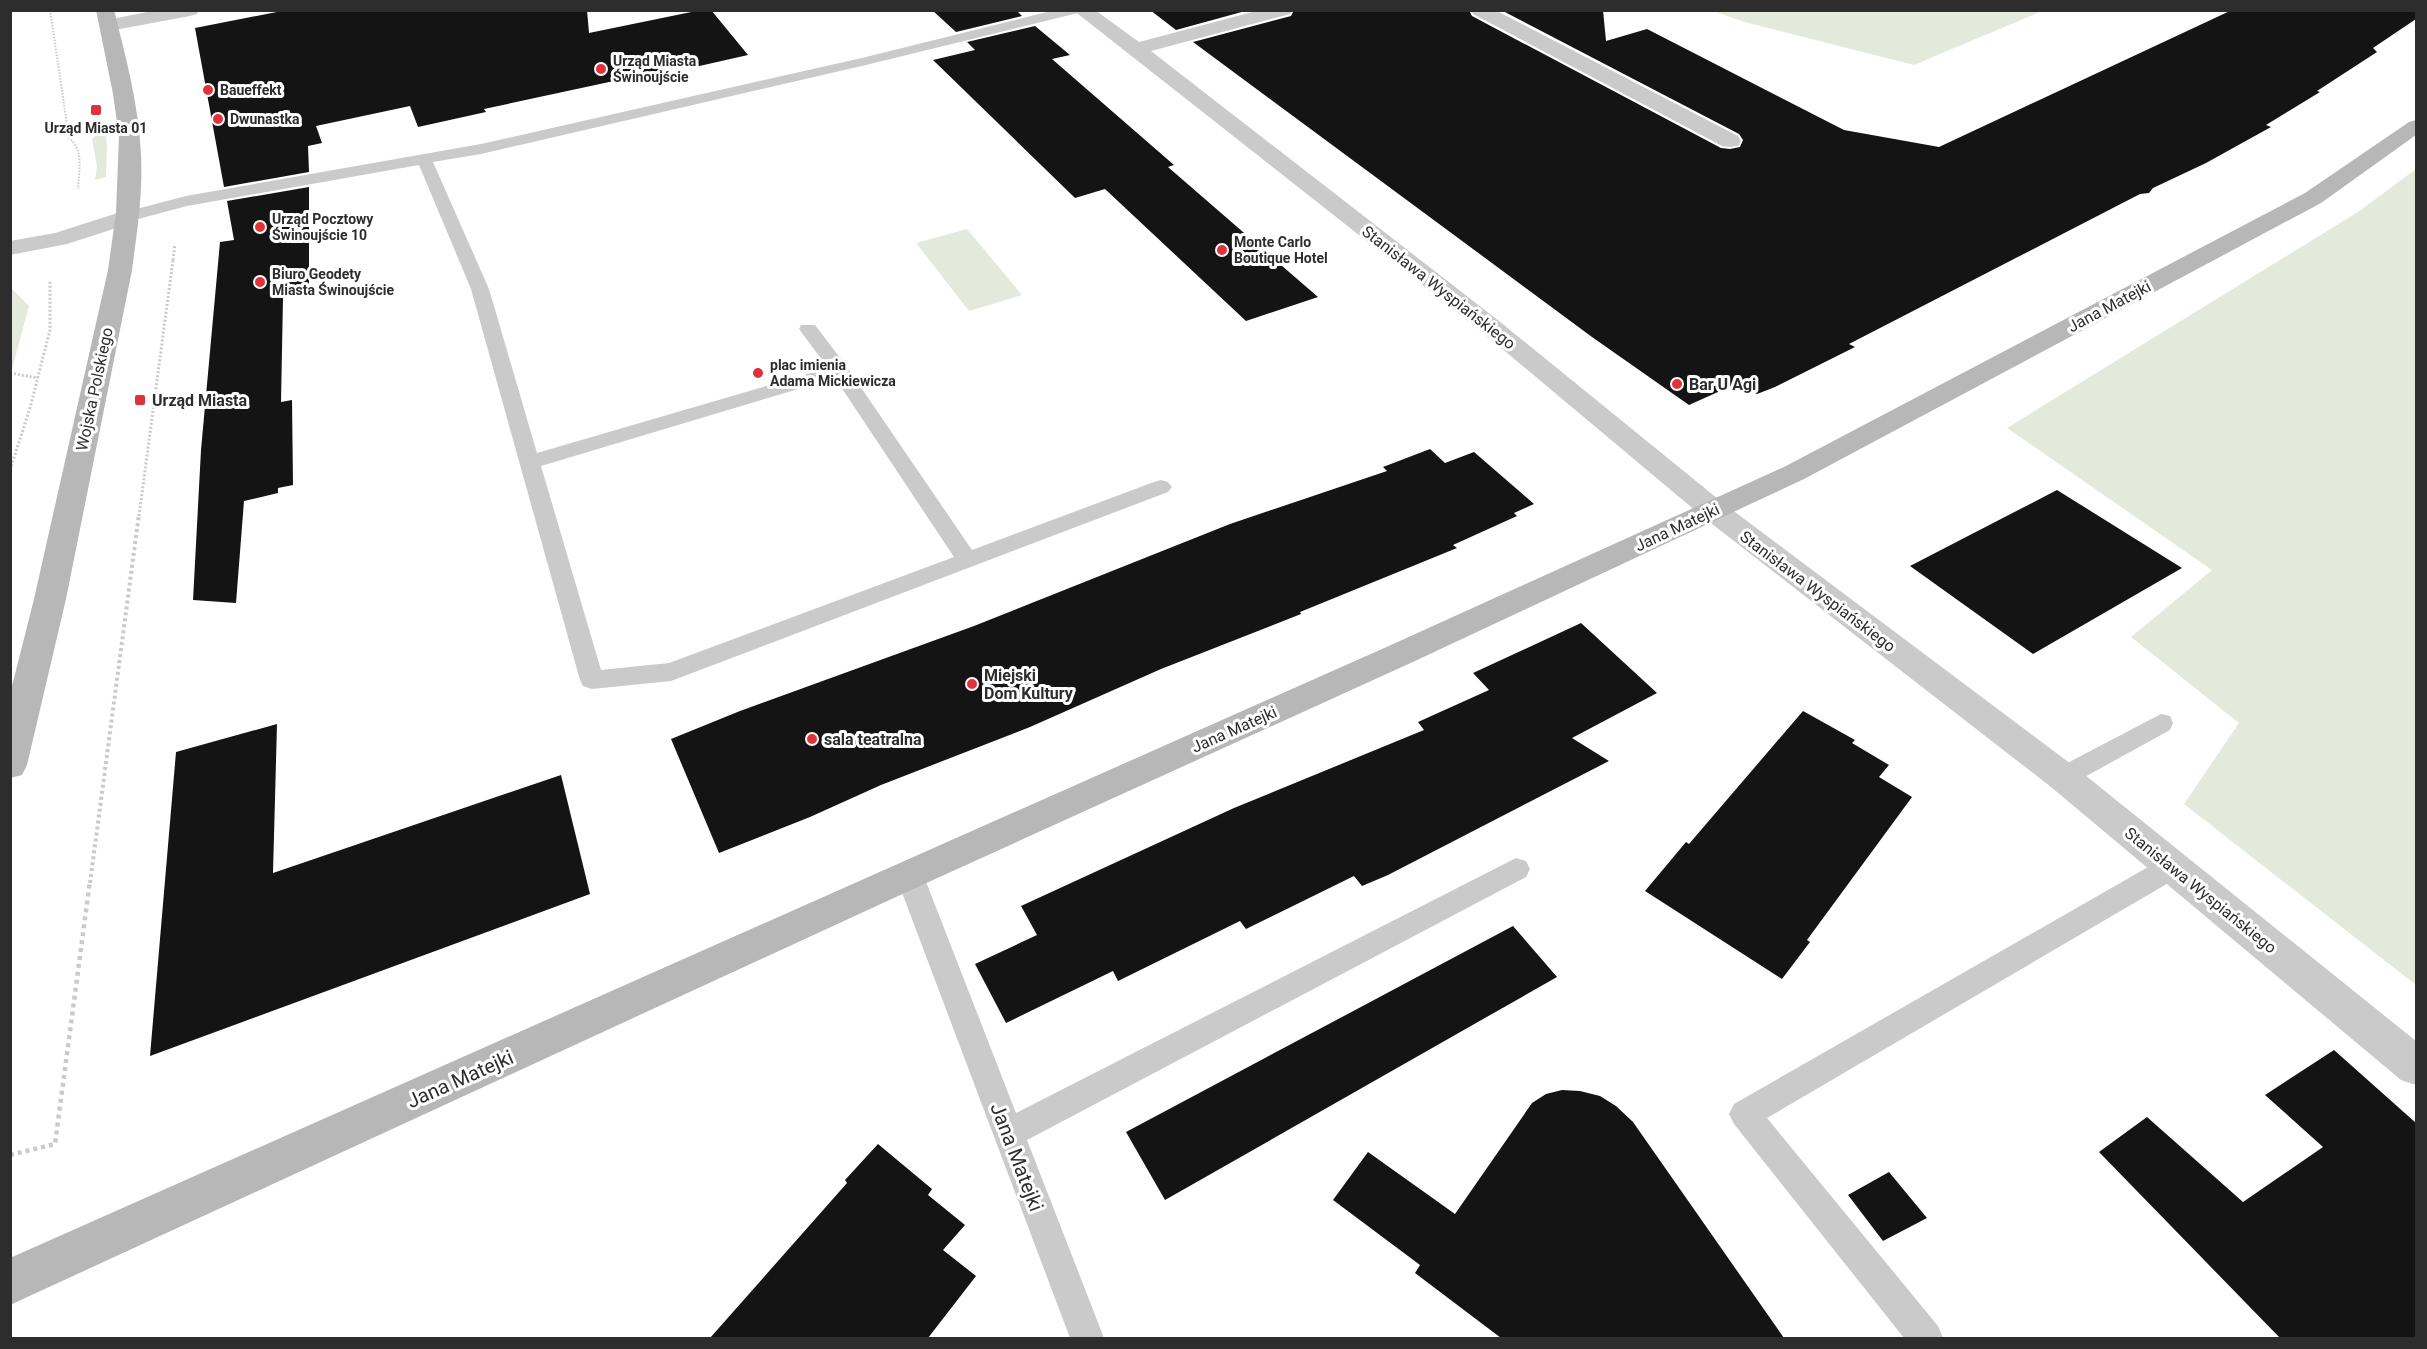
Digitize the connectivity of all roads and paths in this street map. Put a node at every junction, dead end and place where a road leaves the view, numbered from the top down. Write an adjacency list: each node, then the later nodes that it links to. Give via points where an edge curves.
1 (50, 10): 13 (path, via 69,138 76,144 80,163 78,188 62,215)
2 (190, 10): 7 (street)
3 (1073, 10): 11 (lane, via 492,147)
4 (1082, 10): 8 (street, Stanisława Wyspiańskiego)
5 (1284, 10): 8 (street)
6 (1480, 10): 10 (street)
7 (107, 18): 12 (street, Wojska Polskiego, via 128,120)
8 (1136, 49): 23 (street, Stanisława Wyspiańskiego, via 1490,326)
9 (2416, 126): 23 (street, Jana Matejki, via 2313,198 1794,473)
10 (1730, 141)
11 (424, 159): 12 (lane, via 186,201); 20 (lane, via 480,288)
12 (127, 217): 13 (street); 26 (street, Wojska Polskiego, via 120,270 50,599)
13 (59, 239): 14 (street); 19 (path, via 50,283 50,330)
14 (10, 248)
15 (173, 260): 33 (path, via 55,1144)
16 (808, 329): 17 (lane)
17 (840, 371): 20 (lane); 24 (lane)
18 (10, 373): 19 (path)
19 (38, 378): 21 (path)
20 (531, 462): 24 (lane, via 592,680 671,672)
21 (10, 470)
22 (1161, 487): 24 (lane)
23 (1713, 510): 27 (street, Stanisława Wyspiańskiego); 30 (street, Jana Matejki)
24 (967, 560)
25 (2161, 723): 27 (lane)
26 (10, 765)
27 (2063, 777): 28 (street, Stanisława Wyspiańskiego)
28 (2172, 867): 31 (street, Stanisława Wyspiańskiego); 36 (lane, via 1745,1114)
29 (1516, 869): 32 (lane)
30 (909, 874): 32 (lane, Jana Matejki); 34 (street, Jana Matejki)
31 (2416, 1066)
32 (1008, 1133): 35 (lane, Jana Matejki)
33 (10, 1155)
34 (10, 1282)
35 (1087, 1338)
36 (1926, 1338)

